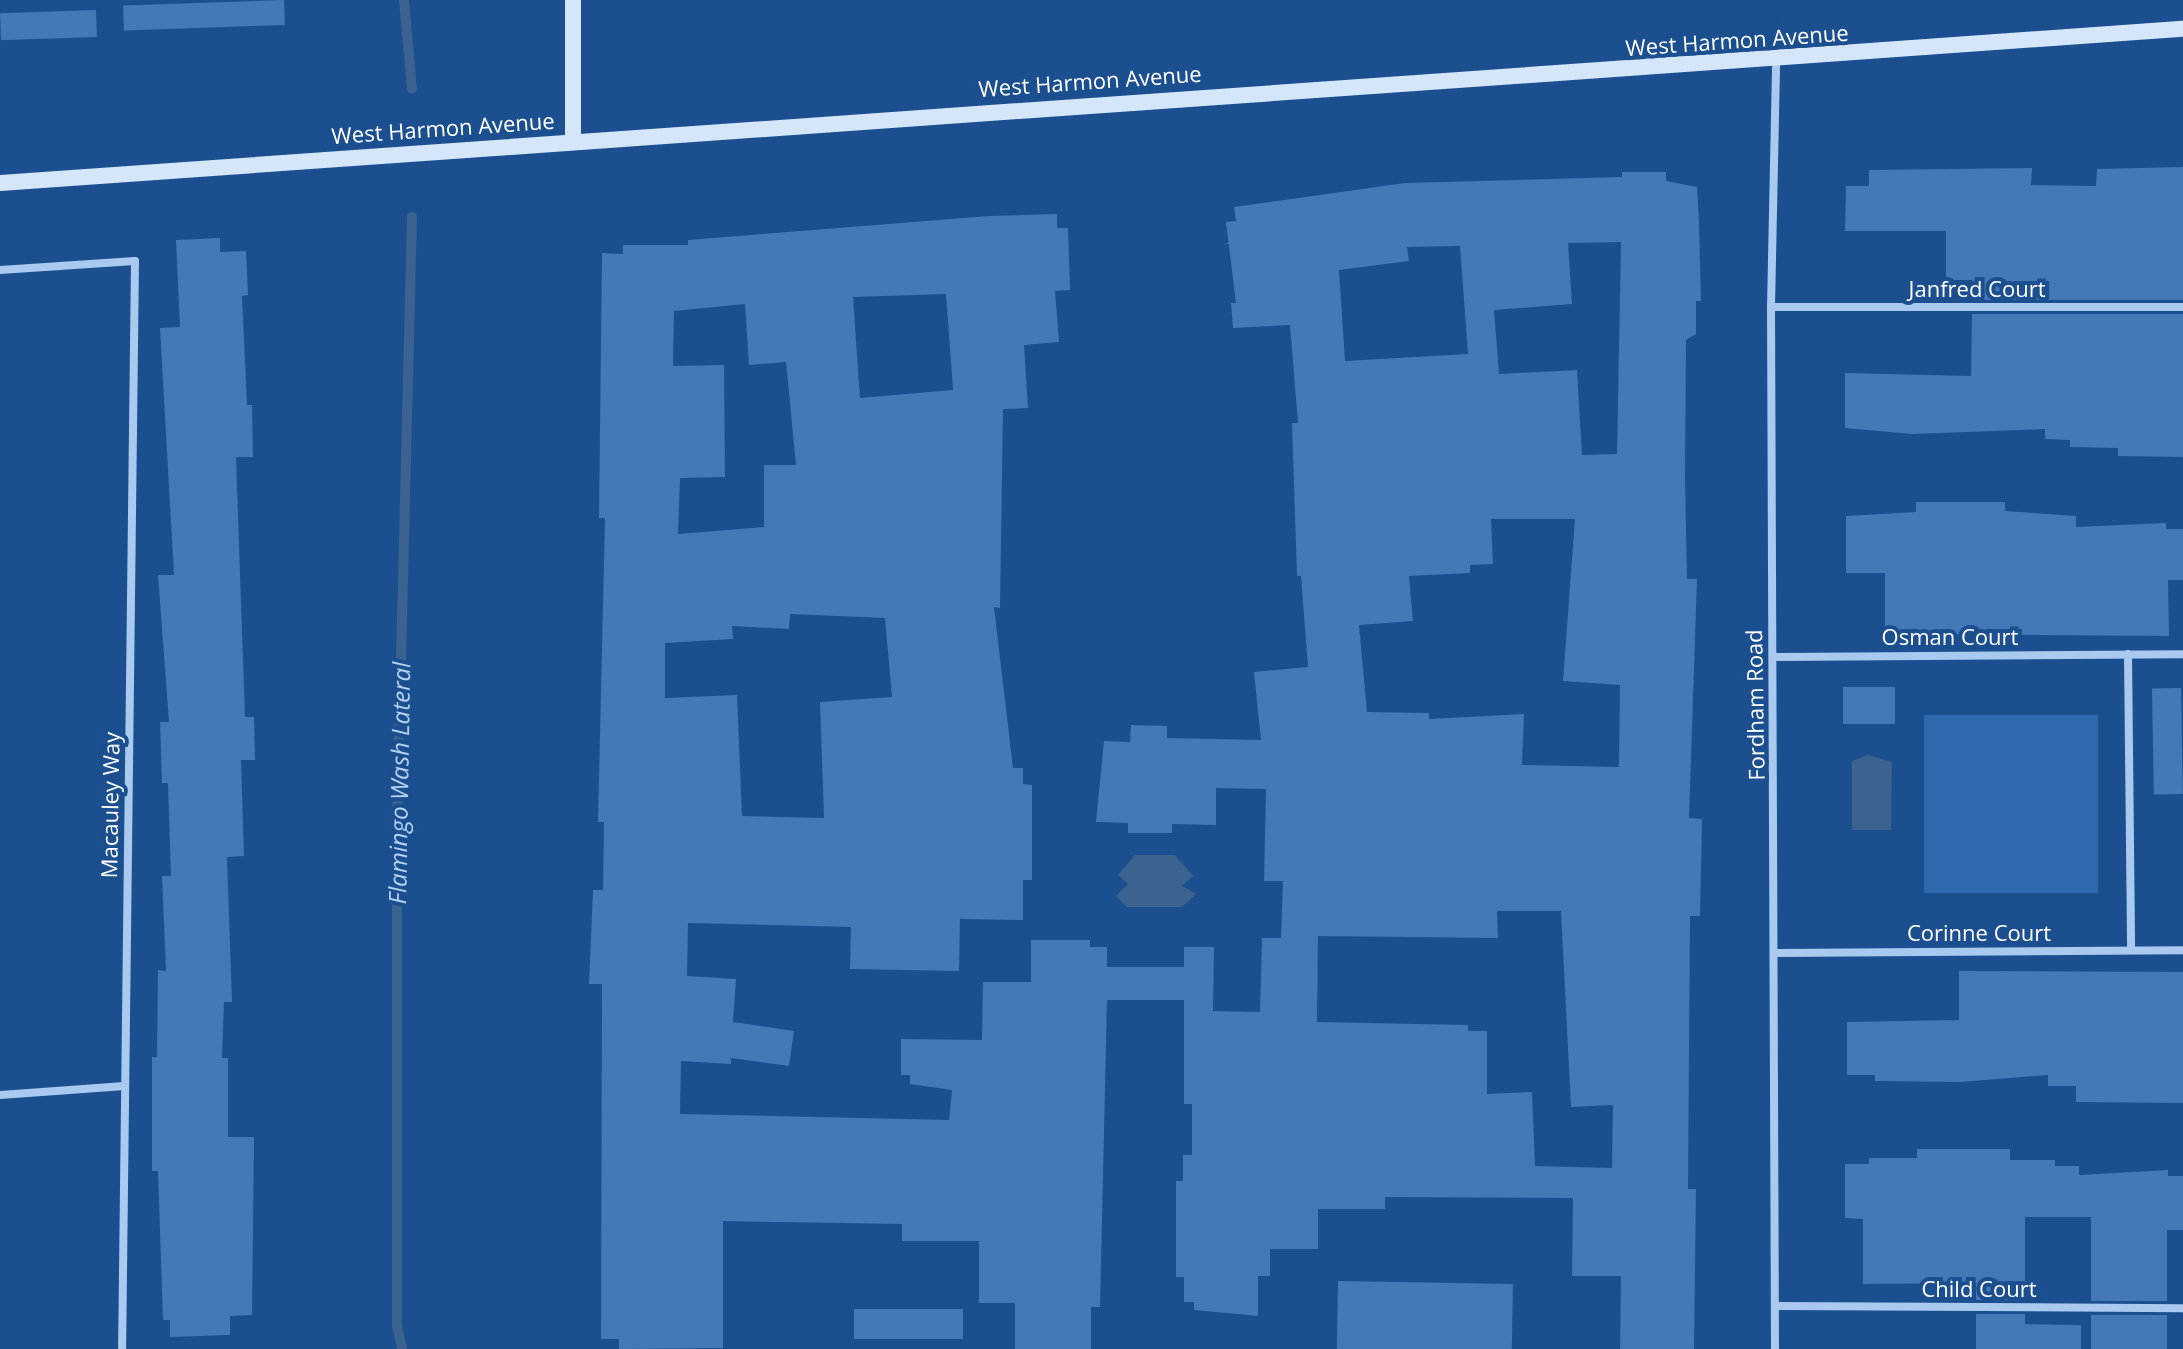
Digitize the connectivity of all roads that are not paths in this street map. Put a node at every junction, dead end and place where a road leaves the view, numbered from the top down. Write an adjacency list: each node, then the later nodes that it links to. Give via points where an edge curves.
1 (573, 0): 4 (main road)
2 (2183, 29): 3 (main road, West Harmon Avenue)
3 (1776, 60): 4 (main road, West Harmon Avenue); 7 (street, Fordham Road)
4 (573, 140): 5 (main road, West Harmon Avenue)
5 (0, 183)
6 (0, 270): 15 (street, Macauley Way, via 135,261)
7 (1771, 307): 8 (street, Janfred Court); 11 (street, Fordham Road)
8 (2183, 307)
9 (2128, 654): 10 (street, Osman Court); 11 (street, Osman Court); 12 (street)
10 (2183, 654)
11 (1773, 657): 14 (street, Fordham Road)
12 (2131, 950): 13 (street, Corinne Court); 14 (street, Corinne Court)
13 (2183, 950)
14 (1776, 953): 17 (street, Fordham Road)
15 (125, 1086): 16 (street); 19 (street, Macauley Way)
16 (0, 1095)
17 (1775, 1306): 18 (street, Child Court); 20 (street, Fordham Road)
18 (2183, 1308)
19 (122, 1349)
20 (1775, 1349)

